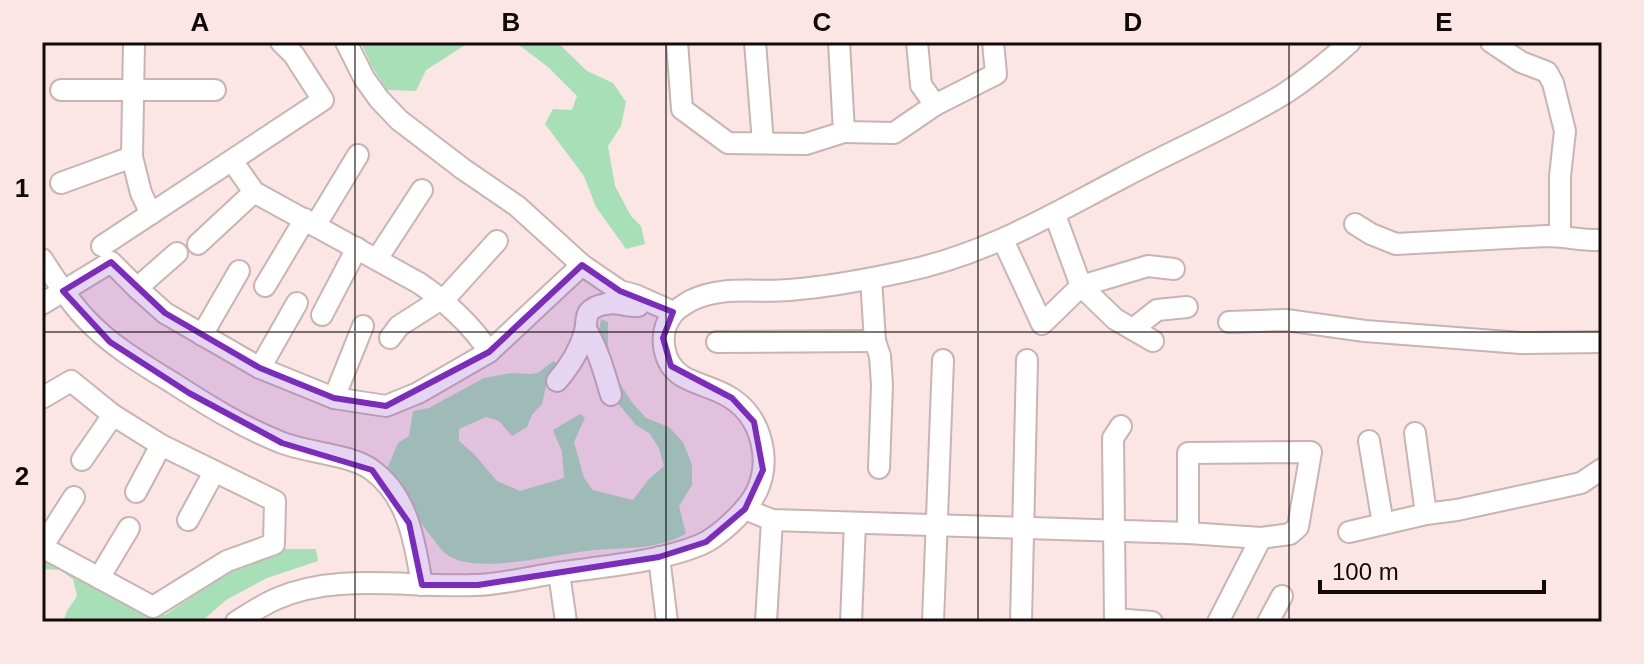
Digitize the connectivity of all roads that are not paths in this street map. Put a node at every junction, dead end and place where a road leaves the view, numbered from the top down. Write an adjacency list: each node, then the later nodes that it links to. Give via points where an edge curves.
1 (134, 42): 12 (street)
2 (281, 42): 19 (street, via 323,100)
3 (346, 42): 37 (street, via 364,78 399,120 517,206)
4 (677, 42): 16 (street, via 682,109 728,143)
5 (755, 42): 16 (street)
6 (839, 42): 15 (street)
7 (917, 42): 14 (street, via 921,85)
8 (993, 42): 14 (street, via 996,74)
9 (1350, 42): 24 (street, via 1285,93)
10 (1491, 42): 27 (street, via 1547,72 1553,83 1565,131)
11 (61, 90): 12 (street)
12 (133, 90): 13 (street); 18 (street)
13 (215, 90)
14 (935, 105): 15 (street, via 894,133)
15 (844, 132): 16 (street, via 806,144)
16 (763, 143)
17 (358, 155): 25 (street)
18 (132, 157): 20 (street); 23 (street)
19 (233, 162): 22 (street); 23 (street)
20 (61, 183)
21 (422, 190): 36 (street)
22 (254, 192): 25 (street); 31 (street)
23 (151, 214): 32 (street)
24 (1055, 215): 28 (street); 42 (street)
25 (310, 222): 33 (street); 41 (street)
26 (1355, 224): 27 (street, via 1396,244)
27 (1560, 236): 29 (street)
28 (1003, 240): 40 (street, via 927,267); 42 (street, via 1042,324)
29 (1602, 240)
30 (497, 241): 45 (street)
31 (198, 244)
32 (102, 246)
33 (357, 248): 36 (street); 51 (street)
34 (177, 253): 43 (street)
35 (42, 259): 44 (street)
36 (377, 259): 45 (street)
37 (582, 265): 46 (street, via 620,291); 62 (street)
38 (1174, 269): 42 (street, via 1148,266)
39 (239, 271): 56 (street)
40 (871, 279): 50 (street, via 710,294); 58 (street)
41 (265, 286)
42 (1081, 286): 55 (street)
43 (137, 288): 44 (street, via 111,262); 56 (street)
44 (63, 291): 48 (street); 98 (street, via 110,342 213,407 282,443 372,470 392,491 409,523)
45 (441, 299): 57 (street, via 399,326); 62 (street)
46 (653, 302): 50 (street); 54 (street, via 599,305 586,318)
47 (297, 303): 65 (street)
48 (42, 304)
49 (1187, 307): 55 (street, via 1157,310)
50 (673, 312): 81 (street, via 663,338 671,366 732,398 760,435 761,481)
51 (322, 315)
52 (1229, 322): 61 (street, via 1286,320 1521,343)
53 (363, 326): 69 (street)
54 (586, 329): 66 (street, via 571,365); 67 (street)
55 (1133, 329): 59 (street)
56 (202, 335): 65 (street)
57 (390, 338)
58 (875, 341): 60 (street); 76 (street, via 882,385)
59 (1153, 341)
60 (717, 342)
61 (1602, 342)
62 (489, 352): 69 (street, via 386,406)
63 (943, 360): 87 (street)
64 (1027, 360): 89 (street)
65 (260, 368): 69 (street)
66 (557, 381)
67 (611, 395)
68 (42, 398): 70 (street, via 71,381)
69 (334, 398)
70 (113, 415): 74 (street); 75 (street)
71 (1121, 426): 90 (street, via 1113,438)
72 (1415, 433): 82 (street)
73 (1369, 441): 86 (street)
74 (161, 445): 78 (street); 79 (street)
75 (82, 460)
76 (879, 468)
77 (1602, 469): 82 (street, via 1581,483)
78 (214, 472): 83 (street); 97 (street, via 275,501 274,544 227,561 153,607)
79 (136, 492)
80 (74, 497): 94 (street)
81 (745, 509): 84 (street); 95 (street, via 706,542)
82 (1426, 514): 86 (street)
83 (188, 520)
84 (772, 520): 85 (street); 103 (street)
85 (855, 523): 87 (street); 104 (street)
86 (1383, 524): 91 (street)
87 (937, 525): 89 (street); 105 (street)
88 (129, 528): 97 (street)
89 (1022, 528): 90 (street); 106 (street)
90 (1114, 531): 92 (street); 107 (street, via 1115,619)
91 (1349, 532)
92 (1188, 533): 93 (street); 93 (street, via 1188,453 1311,452 1298,527 1290,534)
93 (1261, 538): 108 (street)
94 (42, 547): 97 (street)
95 (659, 557): 96 (street); 102 (street)
96 (559, 573): 98 (street, via 478,585); 101 (street)
97 (99, 578)
98 (422, 585): 100 (street, via 366,582 305,590 277,598)
99 (1282, 596): 109 (street)
100 (236, 622)
101 (566, 622)
102 (667, 622)
103 (766, 622)
104 (851, 622)
105 (933, 622)
106 (1021, 622)
107 (1152, 622)
108 (1218, 622)
109 (1268, 622)

